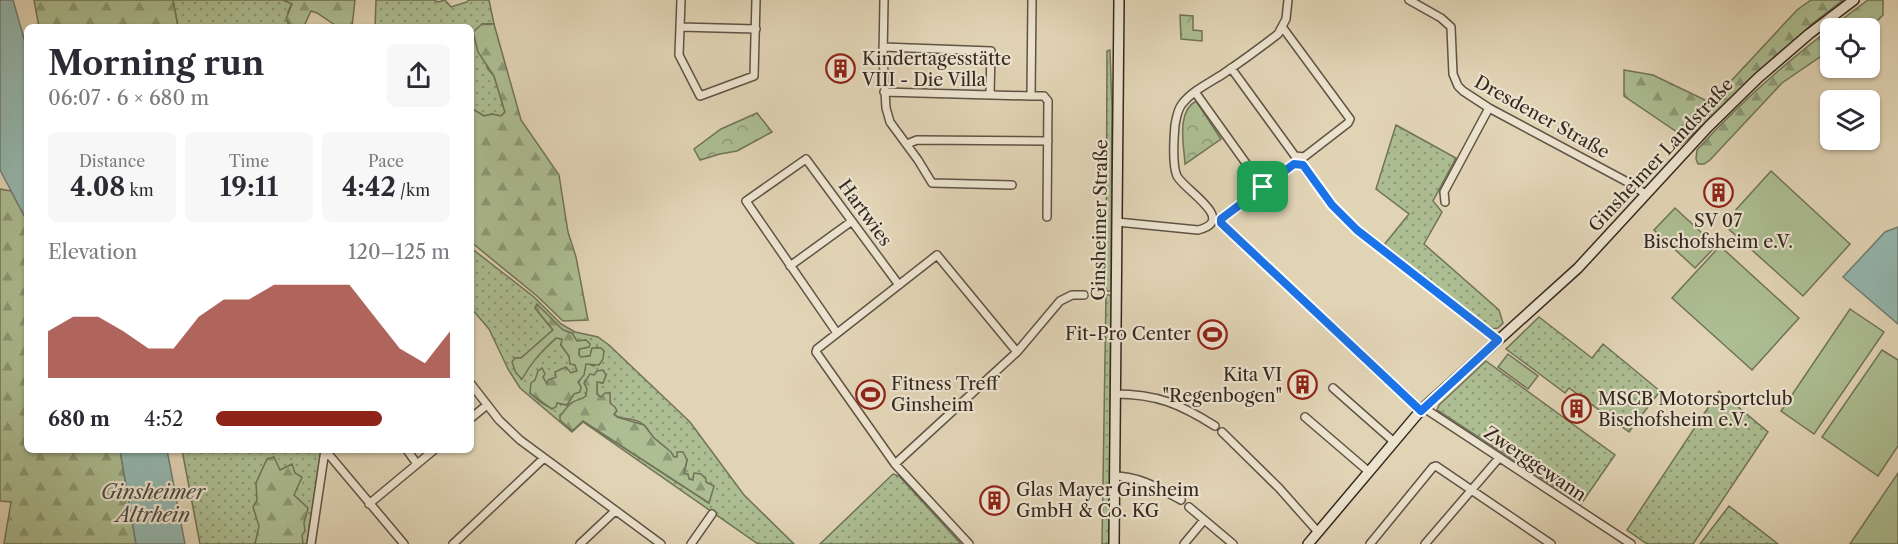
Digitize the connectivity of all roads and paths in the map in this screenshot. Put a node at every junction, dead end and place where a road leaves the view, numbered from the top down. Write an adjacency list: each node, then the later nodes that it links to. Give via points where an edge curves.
1 (681, 0): 9 (street)
2 (756, 0): 11 (street)
3 (884, 0): 12 (street)
4 (1032, 0): 17 (street)
5 (1288, 0): 10 (street)
6 (1409, 0): 18 (street, Dresdener Straße, via 1449,25 1455,81 1462,91)
7 (1854, 0): 23 (main road, Ginsheimer Landstraße, via 1758,78)
8 (1120, 2): 28 (main road, Ginsheimer Straße)
9 (680, 27): 11 (street); 11 (street, via 680,55 700,96 754,76)
10 (1283, 28): 13 (street, Zwerggewann); 13 (street, via 1350,119 1304,157 1290,152)
11 (756, 29)
12 (884, 47): 14 (street); 16 (street, via 991,51)
13 (1231, 68): 15 (street, Zwerggewann)
14 (884, 92): 16 (street); 20 (street, via 890,122)
15 (1195, 92): 22 (street); 26 (street, Zwerggewann, via 1182,105 1175,123 1175,167 1185,186)
16 (990, 95): 17 (street)
17 (1031, 96): 19 (street, via 1047,98)
18 (1489, 108): 23 (street, Dresdener Straße); 24 (street, via 1444,192)
19 (1048, 141): 20 (street, via 917,140); 25 (street)
20 (907, 144): 21 (street, via 932,183)
21 (1012, 185)
22 (1263, 187): 26 (street); 33 (street, via 1292,165 1303,165 1332,205 1357,230)
23 (1645, 194): 33 (main road, Ginsheimer Landstraße, via 1578,268)
24 (1445, 202)
25 (1047, 217)
26 (1217, 219): 28 (street, via 1198,230); 39 (street, Zwerggewann)
27 (852, 221): 29 (street); 29 (street, Hartwies, via 806,159 746,201); 30 (street, Hartwies)
28 (1117, 222): 37 (main road, Ginsheimer Straße)
29 (790, 266): 32 (street)
30 (899, 285): 32 (street); 34 (street, via 937,255)
31 (1084, 295): 34 (street, via 1060,300)
32 (837, 333): 52 (street, via 816,352)
33 (1498, 340): 39 (main road, Ginsheimer Landstraße)
34 (1017, 352): 52 (street)
35 (474, 388): 38 (street)
36 (1333, 388): 44 (street)
37 (1115, 394): 42 (street, via 1166,399); 54 (main road, Ginsheimer Straße)
38 (487, 405): 40 (street); 49 (street, via 520,440)
39 (1422, 409): 44 (main road, Ginsheimer Landstraße); 50 (street, Zwerggewann)
40 (474, 416)
41 (1305, 417): 53 (street)
42 (1215, 426)
43 (1222, 432): 62 (street, via 1280,488)
44 (1393, 441): 53 (main road, Ginsheimer Landstraße)
45 (325, 453): 63 (street)
46 (327, 453): 57 (street)
47 (409, 453): 51 (street)
48 (430, 453): 51 (street)
49 (544, 458): 59 (street); 65 (street)
50 (1499, 458): 55 (street); 77 (street, Zwerggewann)
51 (417, 464): 57 (street)
52 (895, 464): 69 (street)
53 (1368, 471): 62 (main road, Ginsheimer Landstraße)
54 (1115, 476): 56 (street, via 1149,483); 70 (main road, Ginsheimer Straße)
55 (1470, 491): 74 (street, via 1433,467); 75 (street); 76 (street)
56 (1181, 500)
57 (369, 504): 64 (street)
58 (1189, 507): 61 (street)
59 (615, 511): 66 (street); 67 (street)
60 (712, 514): 68 (street)
61 (1204, 520): 71 (street); 72 (street)
62 (1318, 532): 73 (main road, Ginsheimer Landstraße)
63 (311, 544)
64 (404, 544)
65 (453, 544)
66 (580, 544)
67 (661, 544)
68 (691, 544)
69 (969, 544)
70 (1114, 544)
71 (1184, 544)
72 (1233, 544)
73 (1308, 544)
74 (1370, 544)
75 (1425, 544)
76 (1551, 544)
77 (1631, 544)

